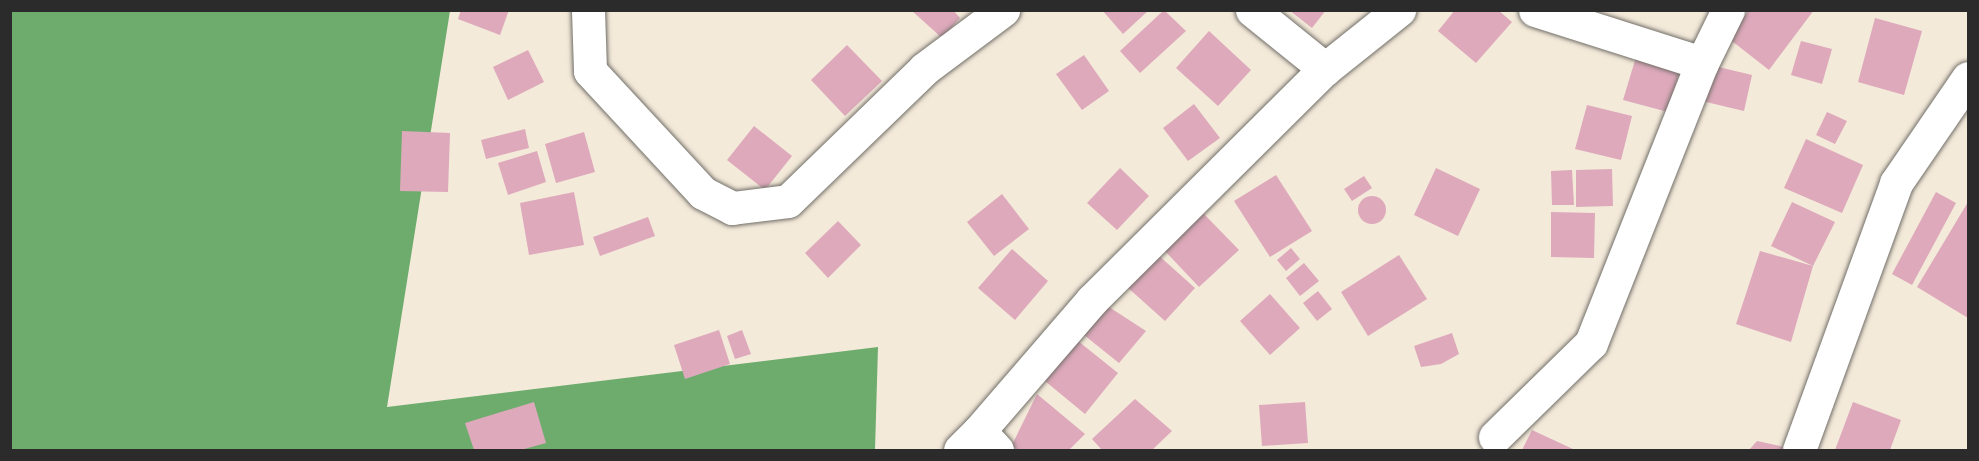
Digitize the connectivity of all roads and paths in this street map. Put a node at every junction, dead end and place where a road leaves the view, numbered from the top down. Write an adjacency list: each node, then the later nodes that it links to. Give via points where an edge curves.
1 (588, 10): 2 (street, via 590,71 703,193 732,208 788,201 924,69)
2 (1003, 10)
3 (1252, 10): 8 (street)
4 (1399, 10): 8 (street)
5 (1535, 10): 7 (street)
6 (1728, 10): 7 (street)
7 (1702, 63): 10 (street, via 1591,343)
8 (1325, 69): 11 (street, via 1092,300)
9 (1968, 78): 12 (street, via 1896,183)
10 (1495, 437)
11 (979, 444)
12 (1799, 450)

